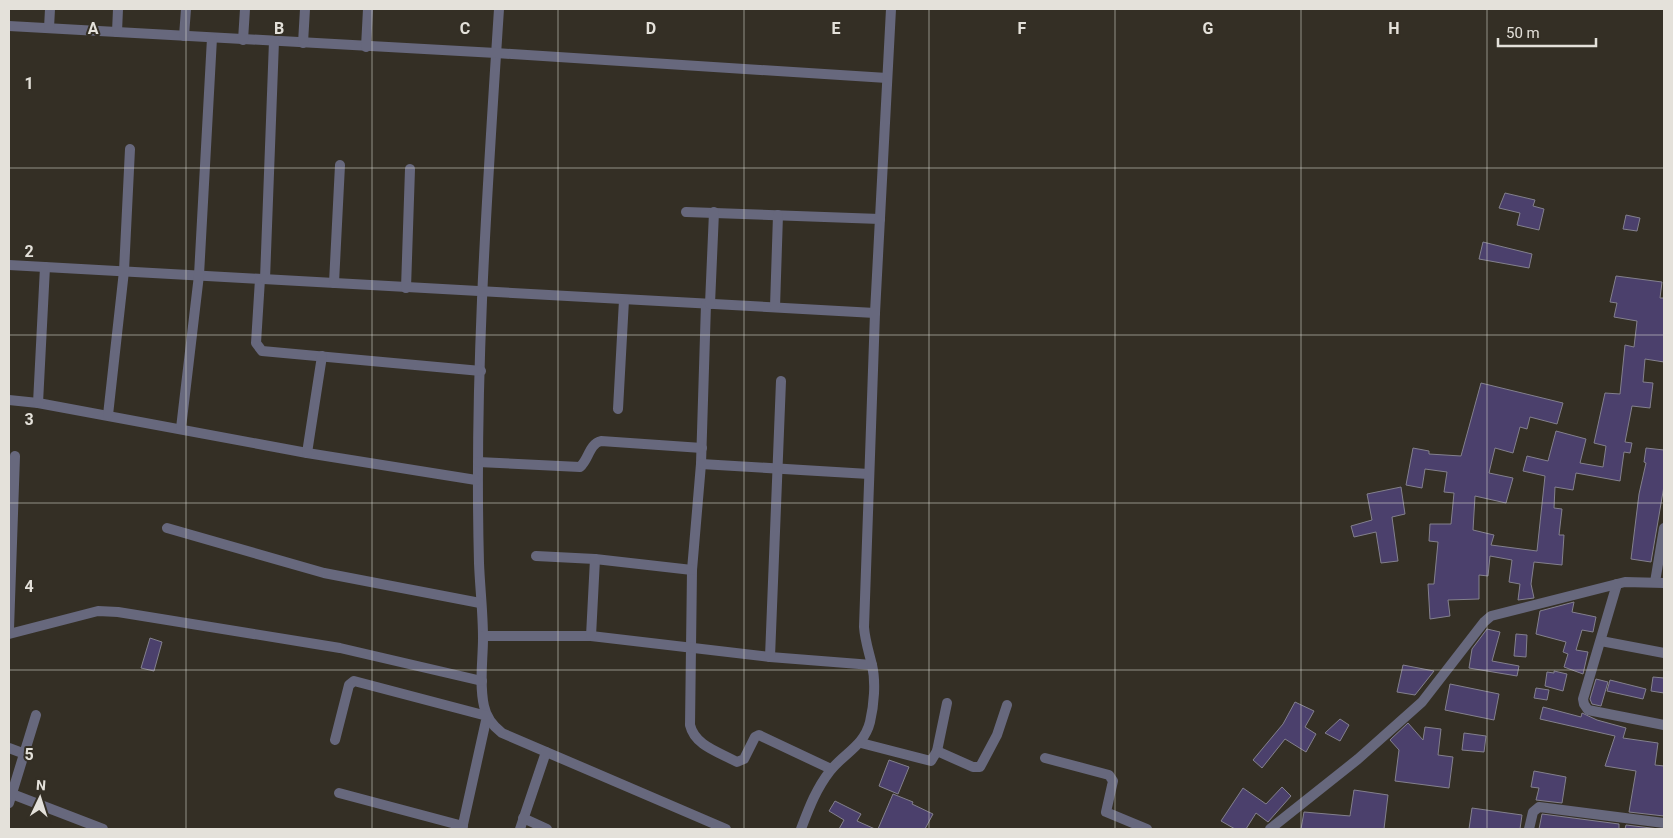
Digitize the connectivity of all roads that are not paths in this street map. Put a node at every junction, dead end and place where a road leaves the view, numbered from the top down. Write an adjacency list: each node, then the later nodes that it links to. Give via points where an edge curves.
1 (50, 9): 10 (street)
2 (118, 9): 11 (street)
3 (186, 9): 12 (street)
4 (245, 9): 14 (street)
5 (305, 9): 16 (street)
6 (368, 9): 17 (street)
7 (499, 9): 18 (street)
8 (891, 9): 19 (street)
9 (9, 26): 10 (street)
10 (49, 28): 11 (street)
11 (116, 32): 12 (street)
12 (184, 36): 13 (street)
13 (212, 38): 14 (street); 30 (street)
14 (243, 40): 15 (street)
15 (274, 41): 16 (street); 31 (street)
16 (303, 43): 17 (street)
17 (366, 47): 18 (street)
18 (496, 53): 19 (street); 34 (street)
19 (887, 78): 26 (street)
20 (130, 149): 29 (street)
21 (340, 165): 32 (street)
22 (410, 169): 33 (street)
23 (686, 212): 24 (street)
24 (714, 212): 25 (street); 36 (street)
25 (778, 214): 26 (street); 37 (street)
26 (880, 220): 38 (street)
27 (9, 265): 28 (street)
28 (45, 267): 29 (street); 43 (street)
29 (124, 271): 30 (street); 45 (street)
30 (199, 275): 31 (street); 46 (street)
31 (263, 279): 32 (street); 39 (street, via 258,348)
32 (334, 283): 33 (street)
33 (406, 288): 34 (street)
34 (484, 293): 35 (street); 40 (street)
35 (624, 300): 36 (street); 44 (street)
36 (708, 304): 37 (street); 47 (street)
37 (775, 307): 38 (street)
38 (875, 313): 53 (street)
39 (322, 356): 40 (street); 48 (street)
40 (481, 371): 50 (street)
41 (781, 381): 52 (street)
42 (9, 400): 43 (street)
43 (38, 403): 45 (street)
44 (618, 409)
45 (108, 415): 46 (street)
46 (181, 428): 48 (street)
47 (702, 448): 50 (street, via 602,441 593,446 580,467); 51 (street)
48 (307, 452): 54 (street)
49 (15, 456): 63 (street)
50 (478, 462): 62 (street)
51 (701, 464): 52 (street); 59 (street)
52 (778, 468): 53 (street); 70 (street)
53 (869, 474): 71 (street, via 864,627 865,646)
54 (476, 480)
55 (167, 528): 62 (street, via 324,573)
56 (1664, 528): 60 (street)
57 (536, 556): 58 (street)
58 (596, 559): 59 (street); 66 (street)
59 (692, 570): 68 (street)
60 (1660, 582): 61 (street)
61 (1617, 584): 67 (street); 97 (street, via 1491,616 1422,702 1358,760)
62 (480, 603): 65 (street)
63 (9, 629)
64 (9, 634): 72 (street, via 98,611 118,612 340,648)
65 (483, 636): 66 (street); 72 (street)
66 (591, 636): 68 (street)
67 (1601, 641): 69 (street); 77 (street, via 1583,699 1588,710)
68 (691, 648): 70 (street); 85 (street, via 690,725 699,742 737,762 759,735)
69 (1664, 653)
70 (770, 657): 71 (street)
71 (872, 666): 79 (street, via 873,703 870,723)
72 (482, 681): 76 (street)
73 (947, 703): 81 (street)
74 (1007, 706): 81 (street, via 997,735 980,767)
75 (36, 715): 83 (street)
76 (487, 716): 78 (street, via 354,682 348,685); 82 (street, via 502,734); 90 (street)
77 (1664, 725)
78 (334, 740)
79 (861, 743): 81 (street, via 926,762 934,759); 85 (street)
80 (9, 748): 83 (street)
81 (937, 751)
82 (546, 752): 88 (street); 94 (street)
83 (25, 754): 87 (street)
84 (1045, 758): 96 (street, via 1109,775 1113,781 1106,812)
85 (831, 769): 95 (street, via 815,792)
86 (338, 793): 90 (street)
87 (10, 798): 91 (street)
88 (523, 818): 92 (street); 93 (street)
89 (1664, 823): 98 (street, via 1539,807 1533,812)
90 (462, 827)
91 (103, 829)
92 (520, 829)
93 (547, 829)
94 (726, 829)
95 (801, 829)
96 (1147, 829)
97 (1270, 829)
98 (1529, 829)

